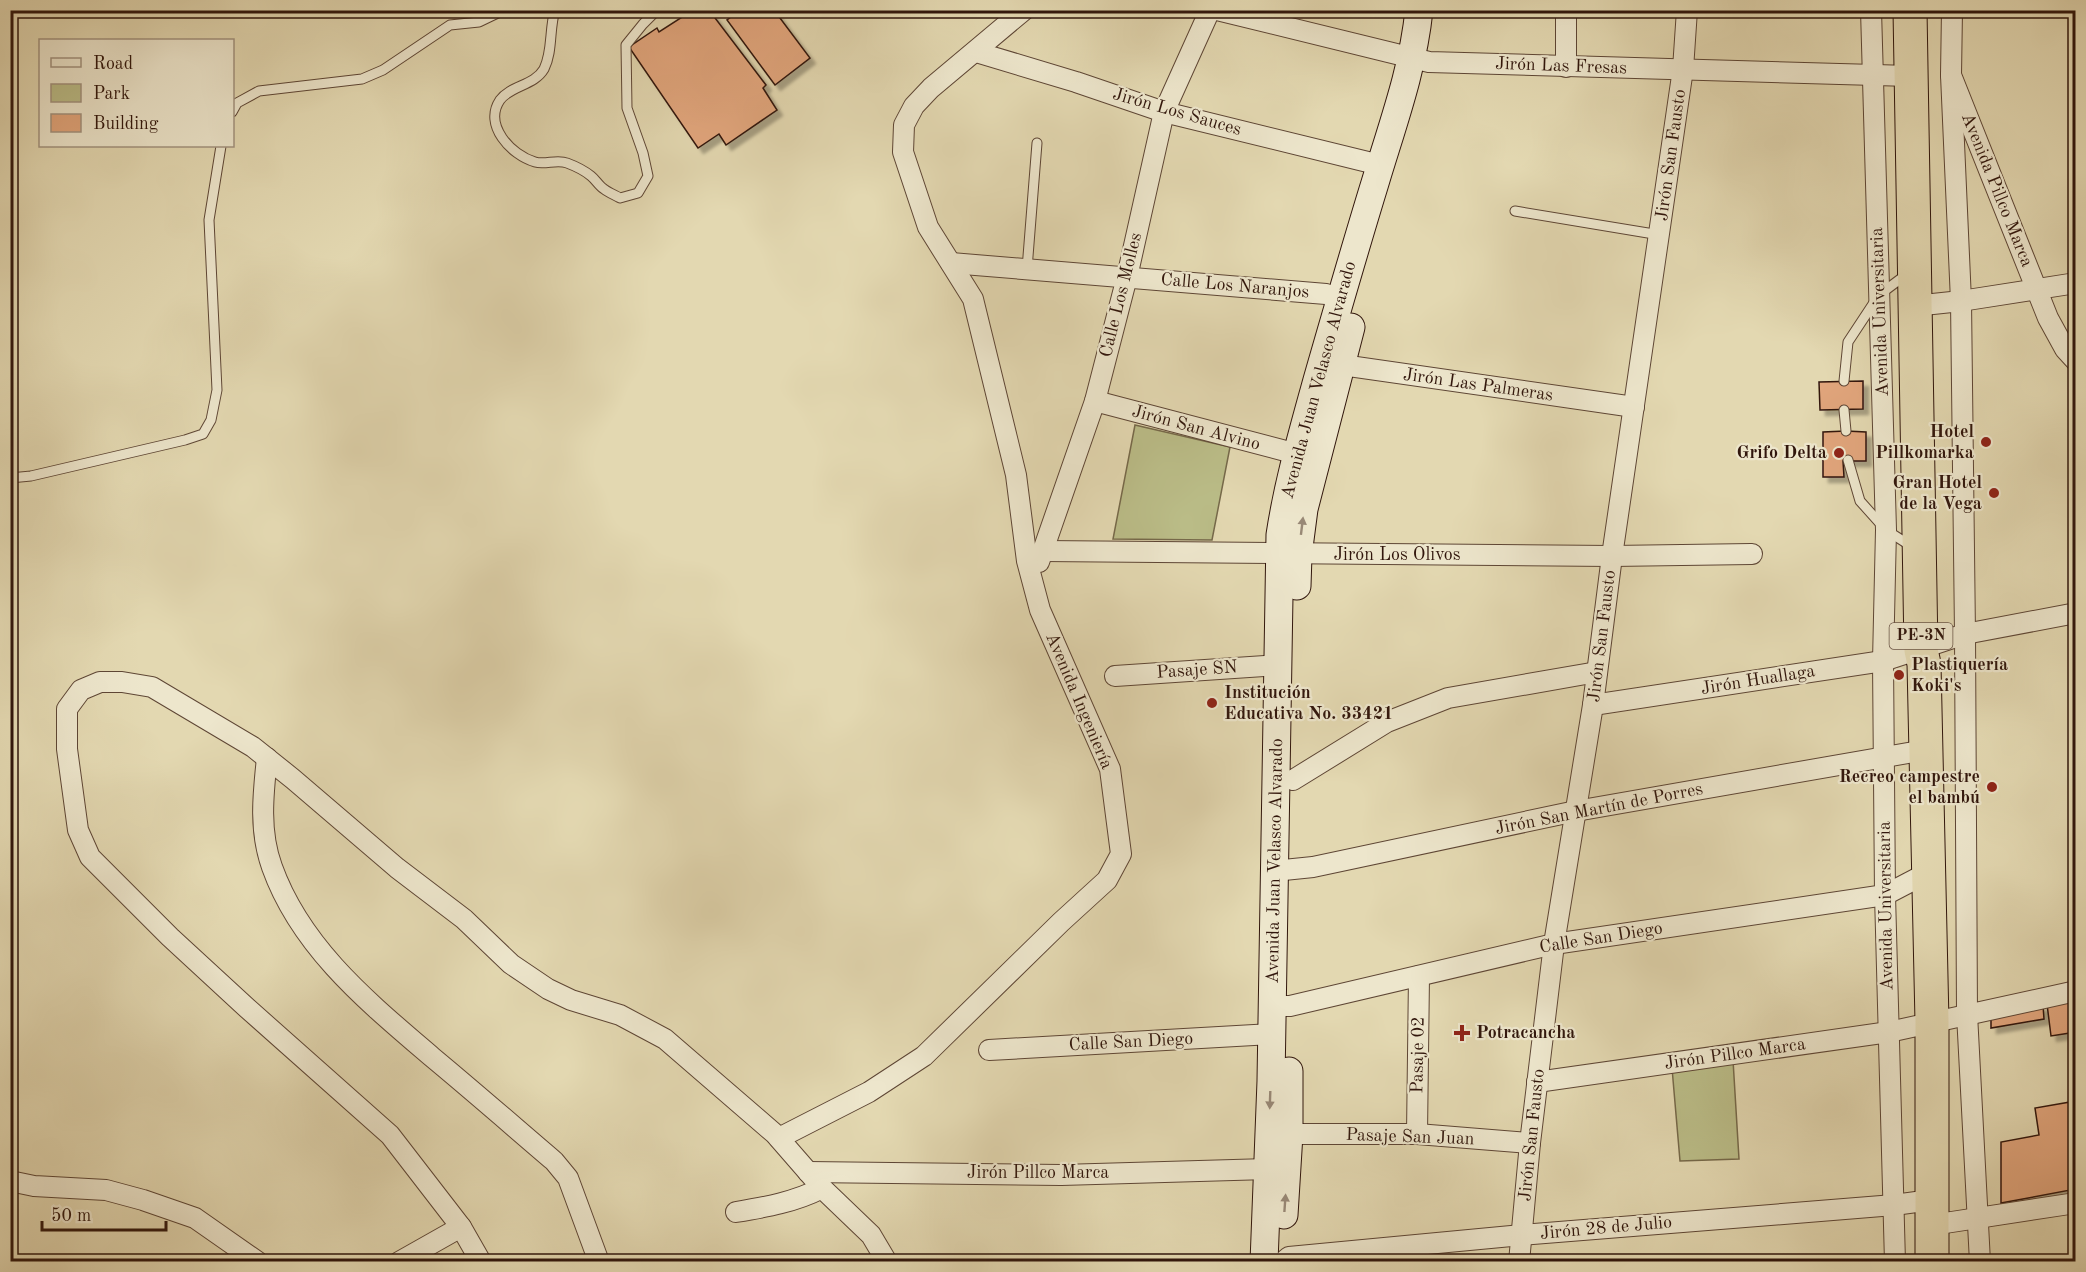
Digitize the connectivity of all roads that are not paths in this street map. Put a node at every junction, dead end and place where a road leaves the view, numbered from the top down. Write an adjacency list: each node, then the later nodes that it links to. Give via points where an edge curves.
1 (504, 10): 21 (lane, via 479,22 450,25 383,70 362,79 259,91)
2 (555, 10): 3 (lane, via 544,70 529,84 511,90 500,100 493,116 499,135 536,163 565,162 591,175 603,189 620,198 638,193 648,176 627,108 626,45)
3 (657, 10)
4 (1024, 10): 14 (street, Avenida Ingeniería)
5 (1210, 10): 22 (street, Calle Los Molles)
6 (1217, 10): 15 (street, Jirón Las Fresas)
7 (1419, 10): 15 (street, Avenida Juan Velasco Alvarado, via 1416,38)
8 (1436, 10): 15 (street, Avenida Juan Velasco Alvarado)
9 (1566, 10): 16 (street)
10 (1687, 10): 17 (street, Jirón San Fausto)
11 (1871, 10): 18 (street, Avenida Universitaria)
12 (1910, 10): 20 (highway, PE-3N)
13 (1952, 10): 19 (street, Avenida Pillco Marca)
14 (976, 52): 22 (street, Jirón Los Sauces); 28 (street, Avenida Ingeniería, via 914,106 904,125 903,152 928,227)
15 (1420, 60): 16 (street, Jirón Las Fresas); 25 (street, Avenida Juan Velasco Alvarado); 39 (street, Avenida Juan Velasco Alvarado, via 1357,304)
16 (1566, 67): 17 (street, Jirón Las Fresas)
17 (1683, 69): 18 (street, Jirón Las Fresas); 27 (street, Jirón San Fausto)
18 (1872, 74): 20 (street, Jirón Las Fresas); 34 (street, Avenida Universitaria)
19 (1951, 75): 33 (street, Avenida Pillco Marca); 36 (street)
20 (1910, 76): 30 (highway, PE-3N)
21 (234, 108)
22 (1164, 112): 25 (street, Jirón Los Sauces); 31 (street, Calle Los Molles)
23 (1037, 143): 29 (lane)
24 (221, 147): 47 (lane, via 209,220 217,390 211,420 203,434)
25 (1380, 165): 35 (street, Avenida Juan Velasco Alvarado)
26 (1515, 211): 27 (lane)
27 (1660, 235): 42 (street, Jirón San Fausto)
28 (951, 263): 29 (street, Calle Los Naranjos); 54 (street, Avenida Ingeniería, via 973,299 1017,475)
29 (1027, 269): 31 (street, Calle Los Naranjos)
30 (1913, 269): 34 (lane); 37 (highway, PE-3N)
31 (1127, 277): 35 (street, Calle Los Naranjos, via 1326,294); 41 (street, Calle Los Molles)
32 (2076, 283): 33 (street)
33 (2037, 290): 36 (street); 38 (street, Avenida Pillco Marca, via 2064,349)
34 (1880, 295): 40 (lane, via 1848,342); 48 (street, Avenida Universitaria)
35 (1340, 299): 39 (street, Avenida Juan Velasco Alvarado)
36 (1961, 301): 37 (street); 56 (street)
37 (1914, 306): 50 (highway, PE-3N)
38 (2076, 362)
39 (1332, 364): 42 (street, Jirón Las Palmeras); 45 (street, Avenida Juan Velasco Alvarado); 51 (street, Avenida Juan Velasco Alvarado, one-way to 39, via 1304,509)
40 (1844, 381)
41 (1095, 401): 45 (street, Jirón San Alvino); 49 (street, Calle Los Molles)
42 (1634, 407): 53 (street, Jirón San Fausto)
43 (1844, 410): 44 (lane)
44 (1846, 431)
45 (1297, 454): 51 (street, Avenida Juan Velasco Alvarado, via 1284,512)
46 (1848, 460): 48 (lane, via 1860,501)
47 (10, 478)
48 (1886, 530): 50 (lane); 58 (street, Avenida Universitaria)
49 (1043, 551): 51 (street, Jirón Los Olivos); 54 (street, Calle Los Molles)
50 (1921, 552): 57 (highway, PE-3N)
51 (1289, 554): 53 (street, Jirón Los Olivos); 59 (street, Avenida Juan Velasco Alvarado); 66 (street, Avenida Juan Velasco Alvarado)
52 (1752, 554): 53 (street, Jirón Los Olivos)
53 (1612, 556): 60 (street, Jirón San Fausto)
54 (1033, 582): 83 (street, Avenida Ingeniería, via 1040,610 1110,769 1121,854 1107,880 924,1056 869,1092)
55 (2076, 613): 56 (street, Jirón Huallaga)
56 (1965, 634): 57 (street, Jirón Huallaga); 75 (street)
57 (1921, 650): 58 (street, Jirón Huallaga); 63 (highway, PE-3N)
58 (1883, 661): 62 (street, Jirón Huallaga); 64 (street, Avenida Universitaria)
59 (1278, 665): 61 (street, Pasaje SN); 68 (street, Avenida Juan Velasco Alvarado)
60 (1597, 672): 62 (street, Jirón San Fausto); 66 (street, via 1448,698 1388,722)
61 (1116, 676)
62 (1593, 705): 67 (street, Jirón San Fausto)
63 (1925, 750): 64 (street, Jirón San Martín de Porres); 69 (highway, PE-3N)
64 (1884, 757): 67 (street, Jirón San Martín de Porres); 70 (street, Avenida Universitaria)
65 (267, 758): 83 (street, via 464,919 511,964 571,1000 620,1014 665,1039); 94 (street, via 152,687 100,682 81,690 67,709 67,749 78,830 90,857 170,937 390,1135); 99 (street, via 263,824 272,866 316,949 369,1003 554,1161 568,1178)
66 (1293, 780): 68 (street, Avenida Juan Velasco Alvarado)
67 (1576, 812): 68 (street, Jirón San Martín de Porres); 71 (street, Jirón San Fausto)
68 (1283, 870): 74 (street, Avenida Juan Velasco Alvarado)
69 (1929, 872): 70 (street, Calle San Diego); 76 (highway, PE-3N)
70 (1885, 895): 71 (street, Calle San Diego); 77 (street, Avenida Universitaria)
71 (1554, 944): 72 (street, Calle San Diego); 80 (street, Jirón San Fausto)
72 (1419, 976): 74 (street, Calle San Diego); 82 (street, Pasaje 02)
73 (2076, 992): 75 (street, Jirón Pillco Marca)
74 (1281, 1006): 78 (street, Avenida Juan Velasco Alvarado); 81 (street, Avenida Juan Velasco Alvarado)
75 (1967, 1014): 76 (street, Jirón Pillco Marca); 93 (street)
76 (1932, 1022): 77 (street, Jirón Pillco Marca); 92 (highway, PE-3N)
77 (1889, 1032): 80 (street, Jirón Pillco Marca); 90 (street, Avenida Universitaria)
78 (1272, 1034): 79 (street, Calle San Diego); 85 (street, Avenida Juan Velasco Alvarado, one-way to 85)
79 (989, 1050)
80 (1537, 1082): 84 (street, Jirón San Fausto)
81 (1289, 1134): 82 (street, Pasaje San Juan); 102 (street, Avenida Juan Velasco Alvarado, one-way to 81)
82 (1417, 1134): 84 (street, Pasaje San Juan)
83 (779, 1138): 86 (street)
84 (1530, 1143): 95 (street, Jirón San Fausto)
85 (1268, 1168): 86 (street, Jirón Pillco Marca, via 1061,1175); 101 (street, Avenida Juan Velasco Alvarado)
86 (808, 1172): 88 (street)
87 (10, 1181): 96 (street, via 106,1190 143,1200 195,1218)
88 (822, 1188): 91 (street, via 805,1197); 100 (street, via 871,1235)
89 (2076, 1203): 93 (street, Jirón 28 de Julio)
90 (1894, 1205): 92 (street, Jirón 28 de Julio); 95 (street, Jirón 28 de Julio); 104 (street, Avenida Universitaria)
91 (736, 1212)
92 (1931, 1213): 93 (street, Jirón 28 de Julio); 105 (highway, PE-3N)
93 (1979, 1217): 106 (street)
94 (461, 1227): 97 (street); 98 (street)
95 (1522, 1235): 102 (street, Jirón 28 de Julio, via 1289,1257); 103 (street, Jirón San Fausto)
96 (258, 1262)
97 (399, 1262)
98 (481, 1262)
99 (599, 1262)
100 (887, 1262)
101 (1264, 1262)
102 (1282, 1262)
103 (1519, 1262)
104 (1895, 1262)
105 (1932, 1262)
106 (1980, 1262)

